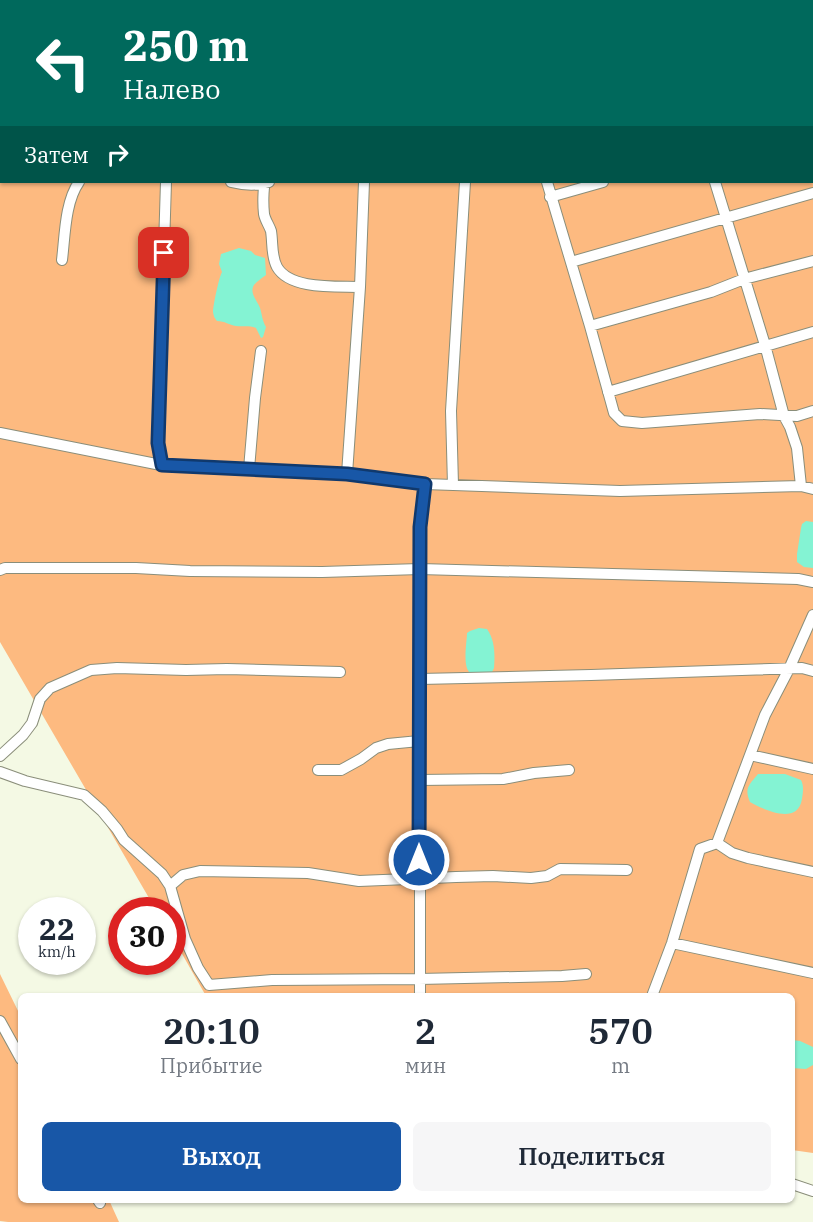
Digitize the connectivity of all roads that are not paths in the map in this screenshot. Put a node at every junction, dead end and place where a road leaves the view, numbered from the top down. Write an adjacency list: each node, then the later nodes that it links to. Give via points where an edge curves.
1 (78, 183): 14 (street, via 70,204)
2 (166, 183): 27 (street, via 158,443)
3 (240, 183): 4 (street)
4 (257, 183)
5 (266, 183): 18 (street, via 264,214 271,230 273,256 283,275 319,286)
6 (364, 183): 18 (street)
7 (465, 183): 31 (street, via 451,411)
8 (547, 183): 12 (street)
9 (599, 183): 12 (street)
10 (715, 183): 13 (street)
11 (813, 193): 13 (street)
12 (550, 197): 16 (street)
13 (727, 218): 16 (street); 17 (street)
14 (62, 260)
15 (813, 261): 17 (street)
16 (571, 262): 19 (street)
17 (744, 279): 19 (street); 21 (street)
18 (360, 287): 29 (street)
19 (590, 326): 23 (street)
20 (813, 332): 21 (street)
21 (765, 345): 23 (street); 25 (street)
22 (261, 351): 28 (street)
23 (608, 393): 25 (street, via 614,413 622,421)
24 (813, 411): 25 (street)
25 (784, 416): 32 (street, via 796,448)
26 (0, 433): 27 (street)
27 (162, 465): 28 (street)
28 (249, 469): 29 (street)
29 (347, 474): 30 (street)
30 (425, 484): 31 (street); 34 (street)
31 (453, 485): 32 (street, via 620,491)
32 (801, 486): 33 (street)
33 (813, 489)
34 (420, 569): 35 (street); 36 (street); 41 (street)
35 (0, 570)
36 (813, 582)
37 (813, 615): 38 (street)
38 (789, 669): 39 (street); 41 (street); 43 (street)
39 (813, 671)
40 (340, 672): 44 (street, via 91,670 50,688 40,699 32,723)
41 (420, 678): 42 (street)
42 (419, 741): 45 (street, via 376,748 341,770); 49 (street)
43 (750, 755): 47 (street); 50 (street)
44 (0, 756)
45 (318, 770)
46 (569, 770): 49 (street, via 503,778)
47 (813, 770)
48 (0, 772): 54 (street, via 84,795)
49 (420, 780): 53 (street)
50 (717, 843): 52 (street, via 748,858); 55 (street, via 700,849)
51 (627, 870): 53 (street, via 560,869 531,879)
52 (813, 872)
53 (419, 879): 54 (street, via 359,881 308,873 200,871 183,875); 58 (street)
54 (170, 886): 58 (street, via 185,939 209,985 272,980)
55 (672, 944): 56 (street); 60 (street)
56 (813, 973)
57 (586, 974): 58 (street)
58 (419, 980): 59 (street)
59 (420, 993)
60 (653, 993)
61 (0, 1021): 62 (street)
62 (18, 1054)
63 (795, 1185): 64 (street)
64 (813, 1191)

